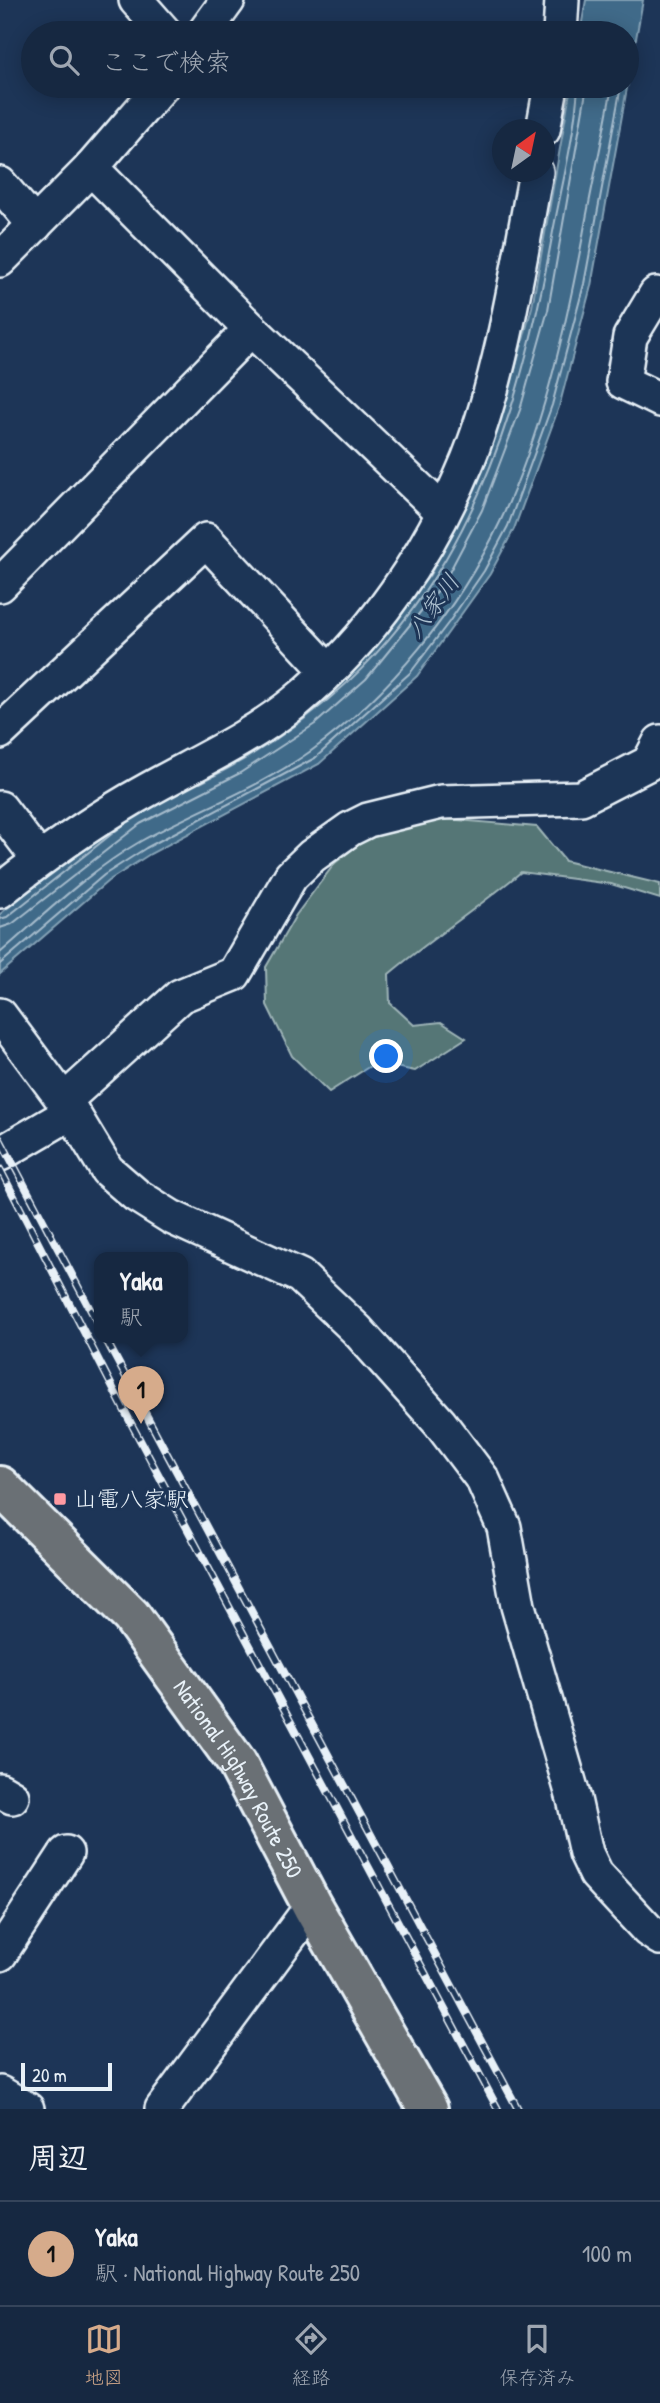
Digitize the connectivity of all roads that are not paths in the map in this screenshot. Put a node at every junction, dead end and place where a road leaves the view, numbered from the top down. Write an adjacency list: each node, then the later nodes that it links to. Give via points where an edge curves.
1 (136, 0): 4 (street)
2 (228, 0): 5 (street)
3 (562, 0): 6 (street)
4 (154, 21)
5 (213, 21)
6 (561, 21)
7 (151, 98): 10 (street)
8 (549, 98): 9 (street)
9 (545, 119)
10 (91, 167): 13 (street); 16 (street)
11 (534, 182): 18 (street, via 486,405 468,460)
12 (0, 184): 13 (street)
13 (35, 225): 14 (street)
14 (0, 260)
15 (656, 294): 17 (street, via 630,337 623,382)
16 (251, 329): 18 (street); 19 (street)
17 (660, 400)
18 (443, 512): 20 (street, via 386,610)
19 (0, 585)
20 (327, 670): 21 (street, via 206,540); 24 (street, via 293,703 219,752 129,800)
21 (0, 732)
22 (660, 742): 27 (street, via 649,763 581,798 441,802 368,820 351,829 292,876 234,974 180,996)
23 (0, 808): 24 (street)
24 (39, 859): 25 (street)
25 (0, 891)
26 (0, 1015): 27 (street)
27 (68, 1107): 28 (street); 32 (street, via 107,1170 136,1195 172,1217 300,1276 358,1330 440,1423 482,1480 504,1527 518,1606 586,1853 596,1874)
28 (0, 1154)
29 (0, 1486): 31 (highway, National Highway Route 250, via 131,1616 237,1763)
30 (66, 1853): 33 (street)
31 (312, 1906): 36 (street); 37 (highway, National Highway Route 250)
32 (660, 1938)
33 (0, 1954)
34 (0, 2093): 35 (street)
35 (27, 2109)
36 (162, 2109)
37 (428, 2109)

